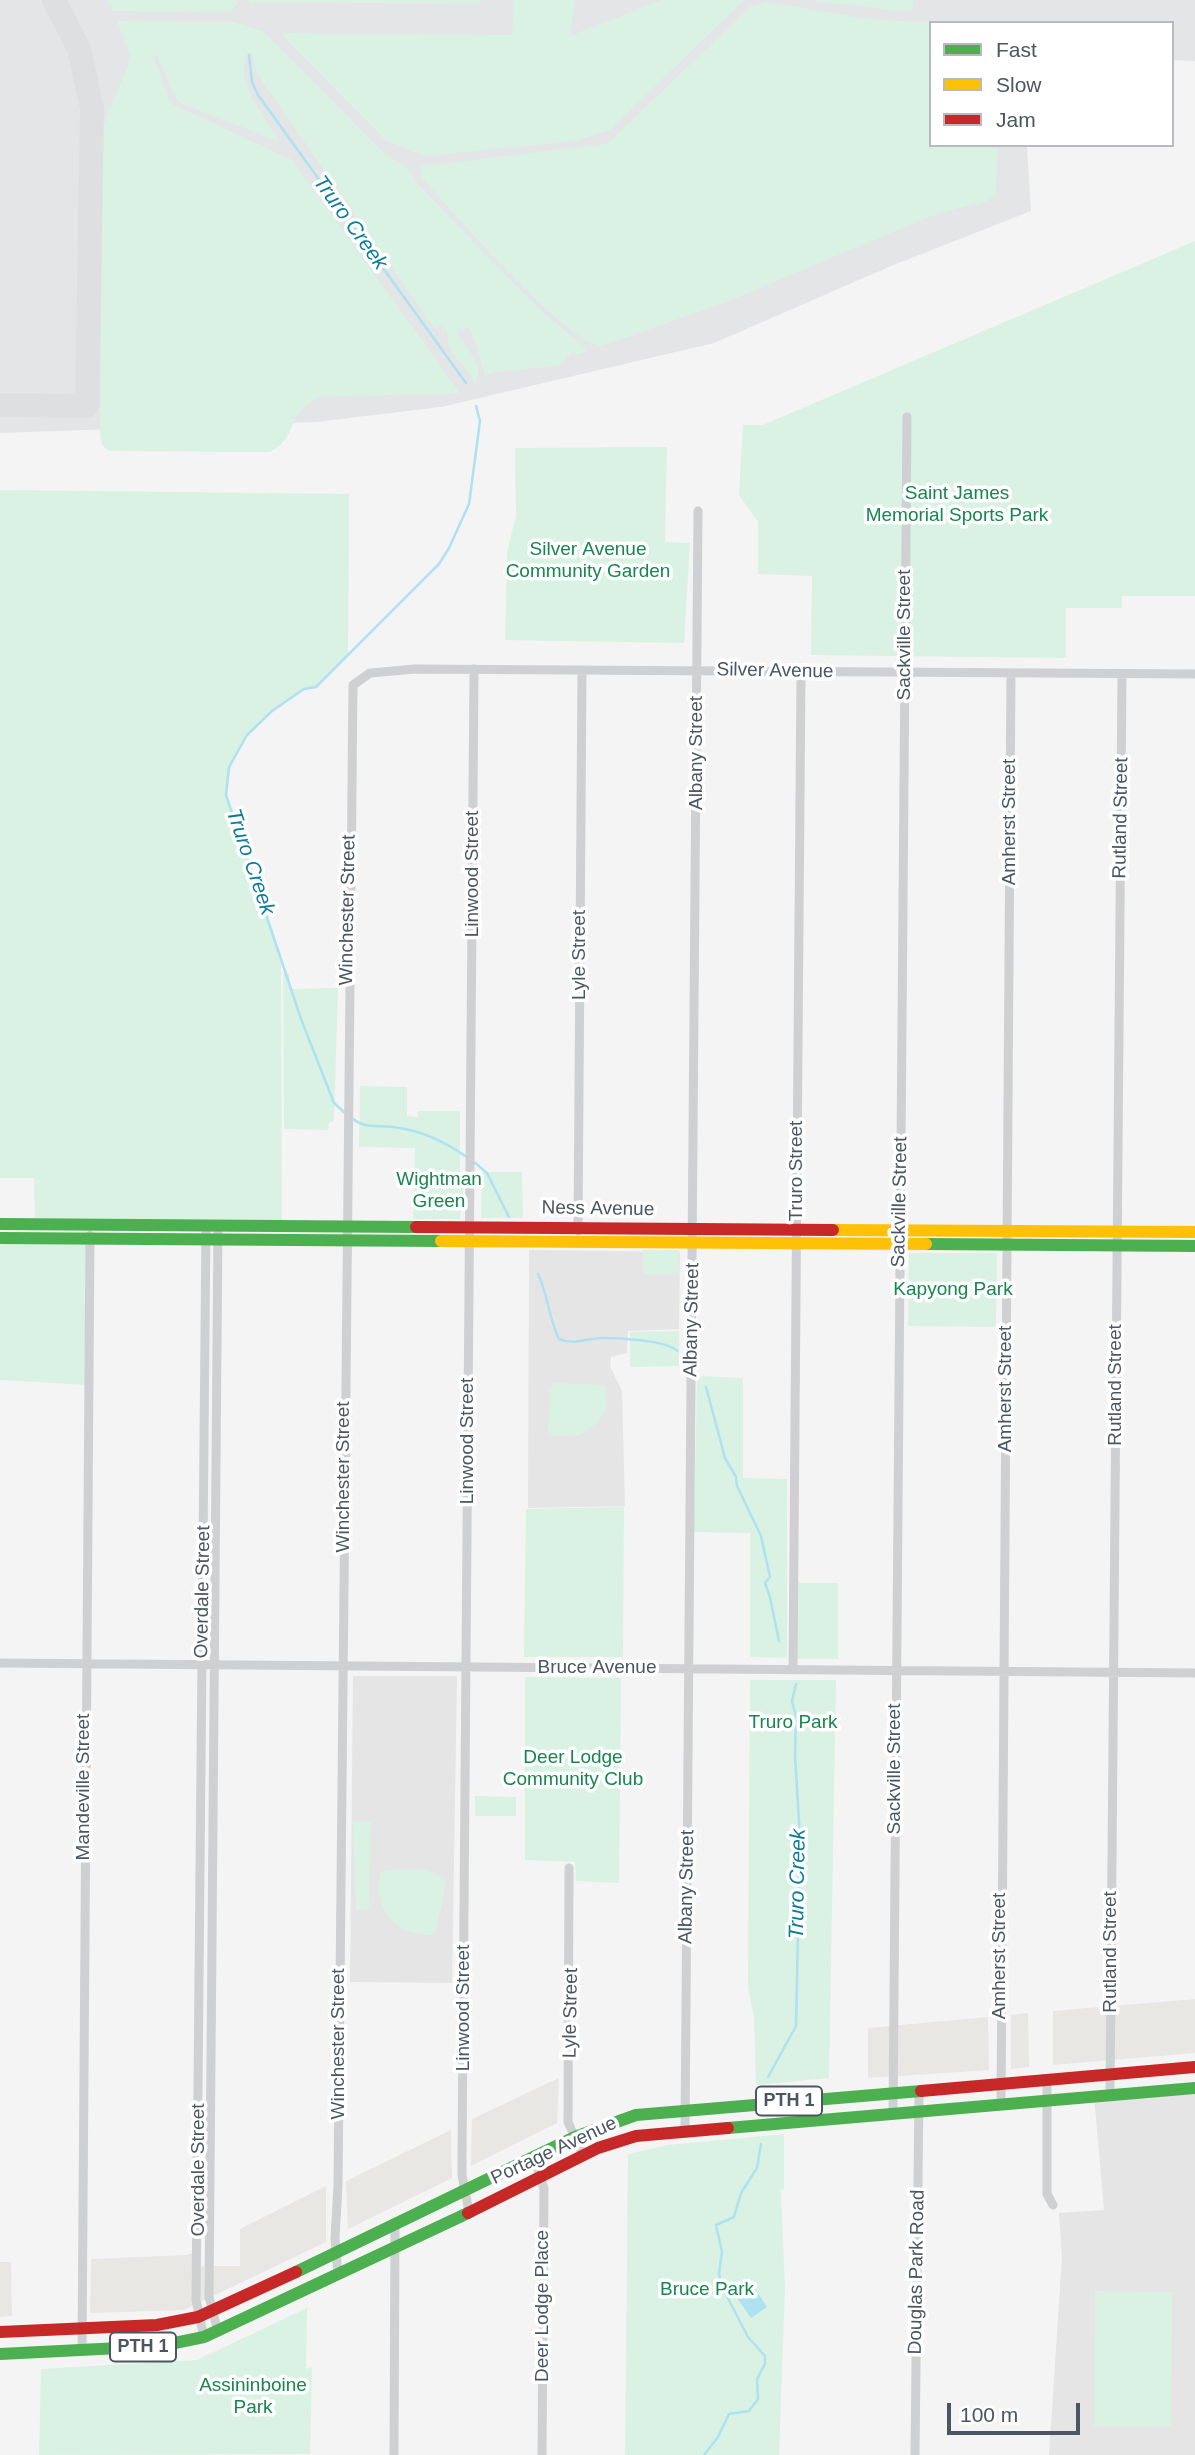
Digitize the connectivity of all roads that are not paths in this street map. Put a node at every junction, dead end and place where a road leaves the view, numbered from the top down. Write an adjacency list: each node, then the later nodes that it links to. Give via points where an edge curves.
1 (907, 417): 7 (street, Sackville Street)
2 (698, 511): 5 (street, Albany Street)
3 (474, 669): 4 (street, Silver Avenue); 11 (street, Silver Avenue, via 388,670); 17 (street, Linwood Street)
4 (582, 670): 5 (street, Silver Avenue); 18 (street, Lyle Street)
5 (697, 671): 6 (street, Silver Avenue); 19 (street, Albany Street)
6 (801, 672): 7 (street, Silver Avenue); 20 (street, Truro Street)
7 (905, 673): 8 (street, Silver Avenue); 21 (street, Sackville Street)
8 (1011, 674): 10 (street, Silver Avenue); 23 (street, Amherst Street)
9 (1195, 674): 10 (street, Silver Avenue)
10 (1122, 675): 24 (street, Rutland Street)
11 (357, 680): 16 (street, Winchester Street, via 350,693)
12 (0, 1224): 13 (main road, Ness Avenue)
13 (90, 1231): 14 (main road, Ness Avenue); 22 (main road, Ness Avenue); 27 (street, Mandeville Street)
14 (212, 1232): 16 (main road, Ness Avenue); 28 (street, Overdale Street); 29 (street, Overdale Street)
15 (1195, 1232): 24 (main road, Ness Avenue)
16 (345, 1233): 17 (main road, Ness Avenue); 30 (street, Winchester Street)
17 (470, 1234): 18 (main road, Ness Avenue); 31 (street, Linwood Street)
18 (578, 1235): 19 (main road, Ness Avenue)
19 (693, 1236): 20 (main road, Ness Avenue); 32 (street, Albany Street)
20 (796, 1236): 21 (main road, Ness Avenue); 33 (street, Truro Street)
21 (899, 1237): 23 (main road, Ness Avenue); 34 (street, Sackville Street)
22 (0, 1238)
23 (1007, 1238): 24 (main road, Ness Avenue); 35 (street, Amherst Street)
24 (1117, 1238): 25 (main road, Ness Avenue); 36 (street, Rutland Street)
25 (1195, 1245)
26 (0, 1664): 27 (street, Bruce Avenue)
27 (85, 1664): 28 (street, Bruce Avenue); 68 (street, Mandeville Street)
28 (203, 1665): 29 (street, Bruce Avenue); 39 (street, Overdale Street)
29 (215, 1665): 30 (street, Bruce Avenue); 40 (street, Overdale Street)
30 (342, 1666): 31 (street, Bruce Avenue); 64 (street, Winchester Street)
31 (467, 1667): 32 (street, Bruce Avenue); 59 (street, Linwood Street, via 462,2154)
32 (690, 1669): 33 (street, Bruce Avenue); 51 (street, Albany Street)
33 (793, 1670): 34 (street, Bruce Avenue)
34 (895, 1671): 35 (street, Bruce Avenue); 47 (street, Sackville Street)
35 (1004, 1672): 36 (street, Bruce Avenue); 44 (street, Amherst Street)
36 (1114, 1672): 37 (street, Bruce Avenue); 42 (street, Rutland Street)
37 (1195, 1673)
38 (569, 1868): 55 (street, Lyle Street, via 568,2122)
39 (201, 1960): 40 (street); 67 (street, Overdale Street)
40 (213, 1960): 66 (street, Overdale Street)
41 (1195, 2067): 42 (main road, Portage Avenue / PTH 1)
42 (1110, 2074): 43 (main road, Portage Avenue / PTH 1); 48 (street, Rutland Street)
43 (1047, 2079): 44 (main road, Portage Avenue / PTH 1); 49 (street)
44 (999, 2083): 46 (main road, Portage Avenue / PTH 1); 50 (street, Amherst Street)
45 (1195, 2088): 48 (main road, Portage Avenue / PTH 1)
46 (919, 2090): 47 (main road, Portage Avenue / PTH 1); 52 (street, Douglas Park Road)
47 (892, 2092): 51 (main road, Portage Avenue / PTH 1); 53 (street, Sackville Street)
48 (1110, 2095): 49 (main road, Portage Avenue / PTH 1)
49 (1048, 2100): 50 (main road, Portage Avenue / PTH 1); 60 (street, via 1047,2193)
50 (1001, 2104): 52 (main road, Portage Avenue / PTH 1)
51 (685, 2110): 54 (street, Albany Street); 55 (main road, Portage Avenue / PTH 1, via 622,2119)
52 (919, 2111): 53 (main road, Portage Avenue / PTH 1); 76 (street, Douglas Park Road)
53 (893, 2113): 54 (main road, Portage Avenue / PTH 1)
54 (685, 2130): 56 (main road, Portage Avenue / PTH 1, via 630,2137)
55 (575, 2137): 56 (street, Lyle Street); 57 (main road, Portage Avenue / PTH 1)
56 (583, 2155): 58 (main road, Portage Avenue / PTH 1)
57 (534, 2158): 58 (street, Deer Lodge Place); 59 (main road, Portage Avenue / PTH 1)
58 (542, 2175): 61 (main road, Portage Avenue / PTH 1); 75 (street, Deer Lodge Place)
59 (466, 2192): 61 (street, Linwood Street); 62 (main road, Portage Avenue / PTH 1)
60 (1053, 2205)
61 (470, 2212): 63 (main road, Portage Avenue / PTH 1)
62 (395, 2226): 63 (street); 64 (main road, Portage Avenue / PTH 1)
63 (395, 2249): 65 (main road, Portage Avenue / PTH 1); 74 (street)
64 (338, 2253): 65 (street, Winchester Street); 66 (main road, Portage Avenue / PTH 1)
65 (338, 2275): 70 (main road, Portage Avenue / PTH 1)
66 (212, 2312): 67 (main road, Portage Avenue / PTH 1); 70 (street, Overdale Street)
67 (198, 2317): 68 (main road, Portage Avenue / PTH 1, via 157,2325); 71 (street, Overdale Street)
68 (81, 2328): 69 (main road, Portage Avenue / PTH 1); 72 (street, Mandeville Street)
69 (0, 2332)
70 (218, 2332): 71 (main road, Portage Avenue / PTH 1)
71 (204, 2337): 72 (main road, Portage Avenue / PTH 1, via 160,2346)
72 (82, 2350): 73 (main road, Portage Avenue / PTH 1)
73 (0, 2354)
74 (394, 2455)
75 (542, 2455)
76 (915, 2455)

